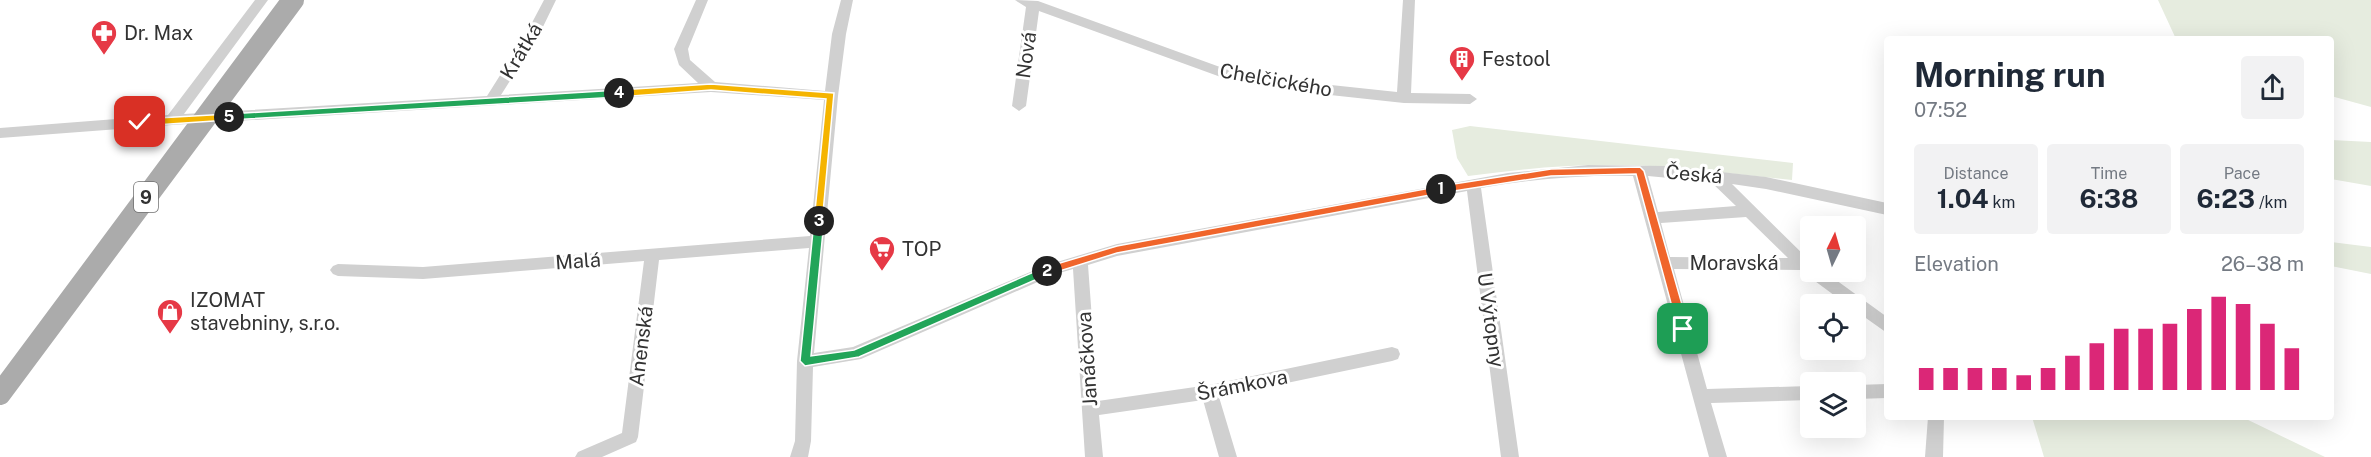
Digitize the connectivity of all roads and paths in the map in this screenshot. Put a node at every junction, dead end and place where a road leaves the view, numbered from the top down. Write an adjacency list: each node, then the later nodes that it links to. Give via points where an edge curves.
1 (262, 0): 14 (street)
2 (293, 0): 37 (main road, 9, bridge)
3 (550, 0): 12 (street, Krátká)
4 (702, 0): 8 (street, via 681,48 684,62)
5 (847, 0): 9 (street)
6 (1409, 0): 10 (street)
7 (1027, 2): 10 (street, Chelčického, via 1229,75); 13 (street, Nová)
8 (711, 87): 9 (street); 12 (street)
9 (831, 96): 22 (street)
10 (1404, 98): 11 (street, Chelčického)
11 (1470, 99)
12 (490, 102): 14 (street)
13 (1019, 106)
14 (172, 120): 15 (street)
15 (0, 133)
16 (1640, 171): 17 (street, Česká); 18 (street, Česká, via 1561,172); 21 (street)
17 (1713, 175): 19 (street, Česká); 20 (street)
18 (1473, 184): 25 (street, Česká, via 1117,250); 45 (street, U Výtopny)
19 (1884, 208)
20 (1748, 211): 21 (street); 24 (street)
21 (1653, 218): 26 (street)
22 (817, 241): 23 (street, Malá); 32 (street)
23 (652, 255): 28 (street, Malá, via 423,273); 41 (street, Anenská, via 630,436)
24 (1800, 260)
25 (1080, 261): 32 (street, Česká, via 1052,268 855,354); 39 (street, Janáčkova)
26 (1666, 263): 27 (street, Moravská); 38 (street)
27 (1800, 268)
28 (338, 270)
29 (1828, 282): 30 (street)
30 (1884, 324)
31 (1392, 354): 34 (street, Šrámkova)
32 (805, 361): 42 (street)
33 (1884, 391): 35 (street)
34 (1209, 392): 39 (street, Šrámkova); 44 (street)
35 (1866, 392)
36 (1800, 393): 38 (street)
37 (0, 394)
38 (1701, 396): 46 (street)
39 (1091, 409): 43 (street, Janáčkova)
40 (1936, 420): 47 (street)
41 (584, 457)
42 (799, 457)
43 (1094, 457)
44 (1228, 457)
45 (1510, 457)
46 (1718, 457)
47 (1934, 457)

